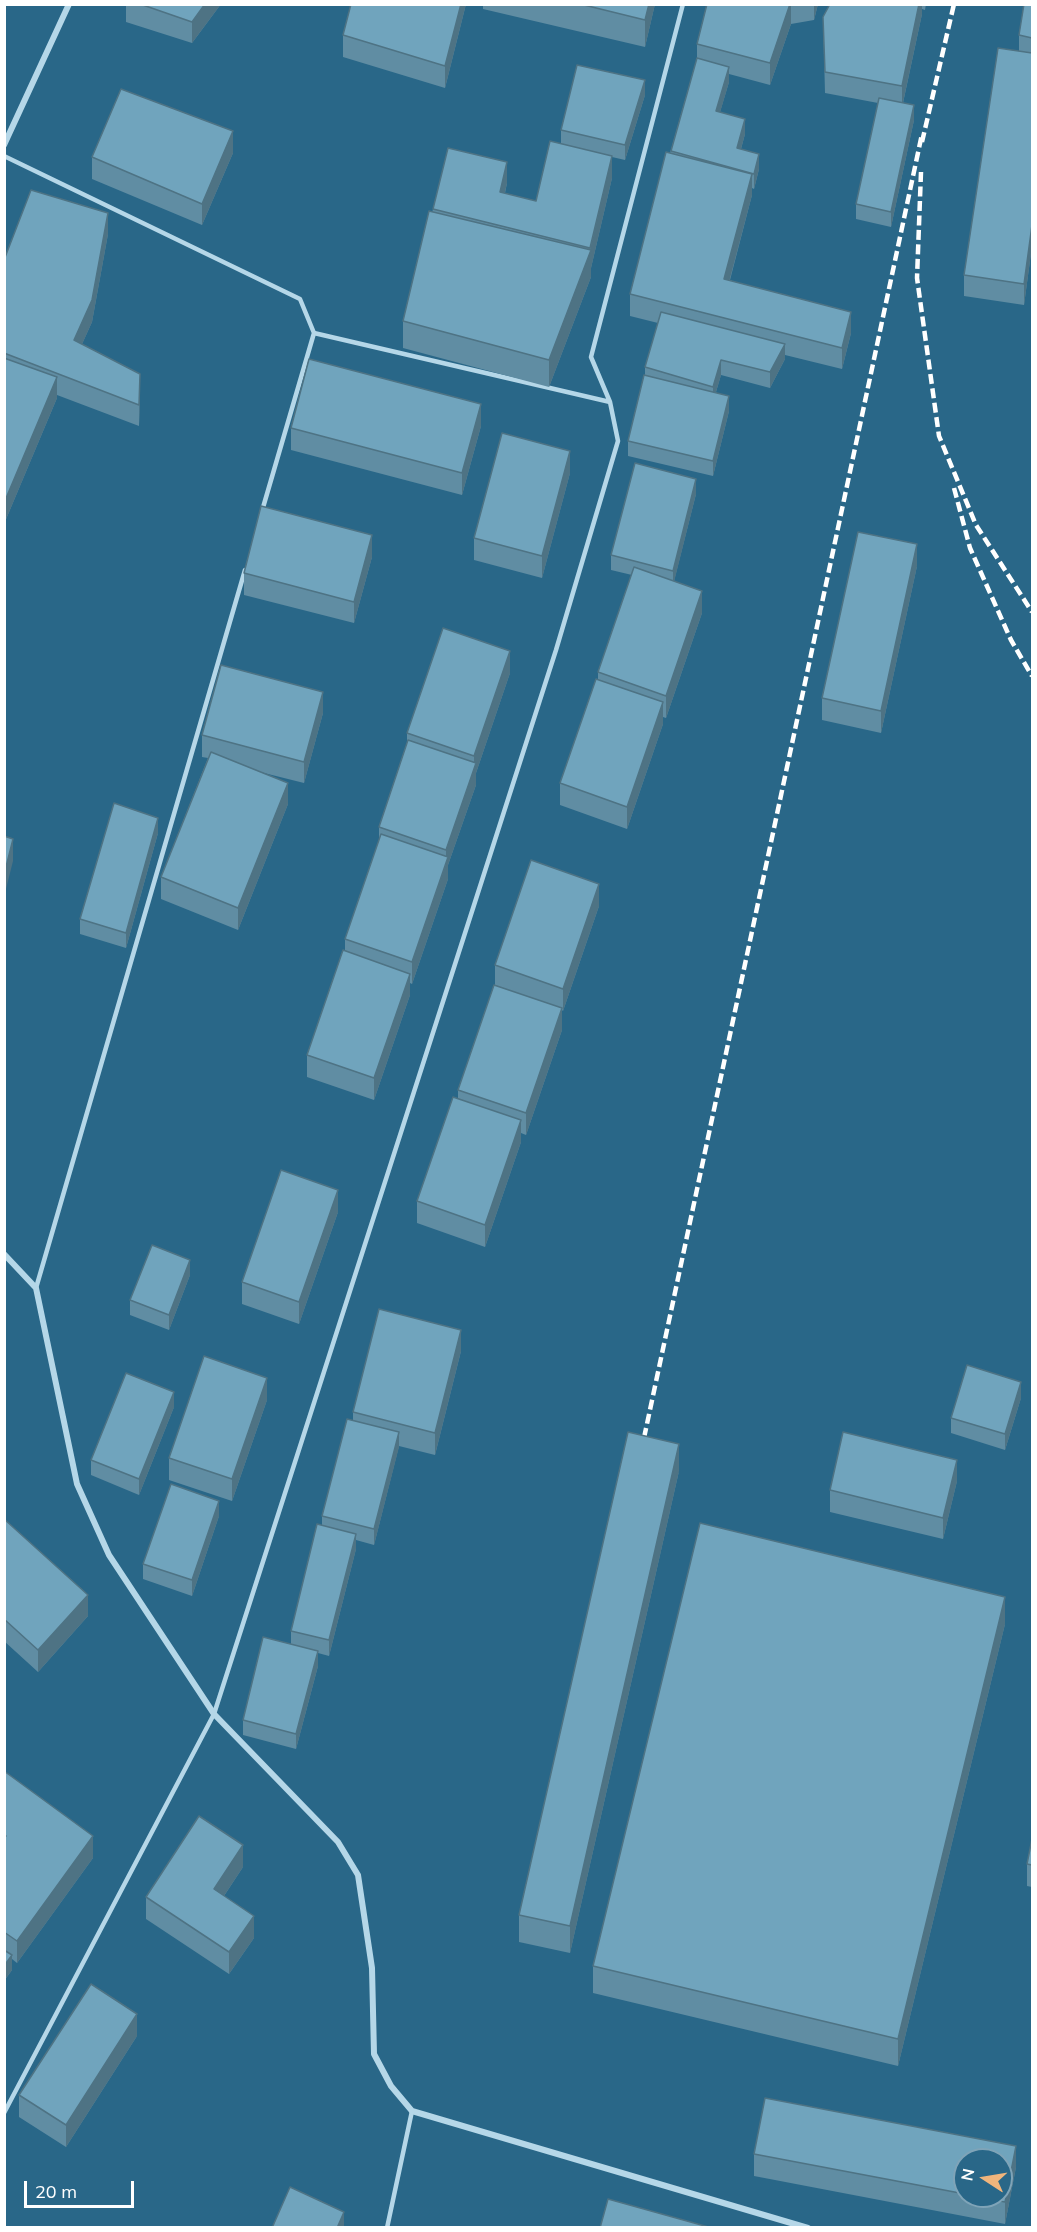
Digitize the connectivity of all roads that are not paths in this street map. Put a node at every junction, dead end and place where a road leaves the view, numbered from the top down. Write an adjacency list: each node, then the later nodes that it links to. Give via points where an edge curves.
1 (69, 4): 3 (street)
2 (683, 4): 6 (lane, via 591,357)
3 (4, 145)
4 (4, 156): 5 (lane, via 300,299)
5 (314, 333): 6 (lane); 7 (lane)
6 (610, 402): 11 (lane, via 618,441 556,650)
7 (260, 517)
8 (247, 563): 10 (lane)
9 (4, 1254): 10 (street)
10 (36, 1288): 11 (street, via 77,1484 109,1555)
11 (214, 1714): 12 (street, via 338,1842 358,1875 372,1968 374,2054 391,2086); 13 (lane)
12 (412, 2111): 14 (street); 15 (lane)
13 (4, 2113)
14 (791, 2225): 16 (street)
15 (387, 2228)
16 (808, 2228)

